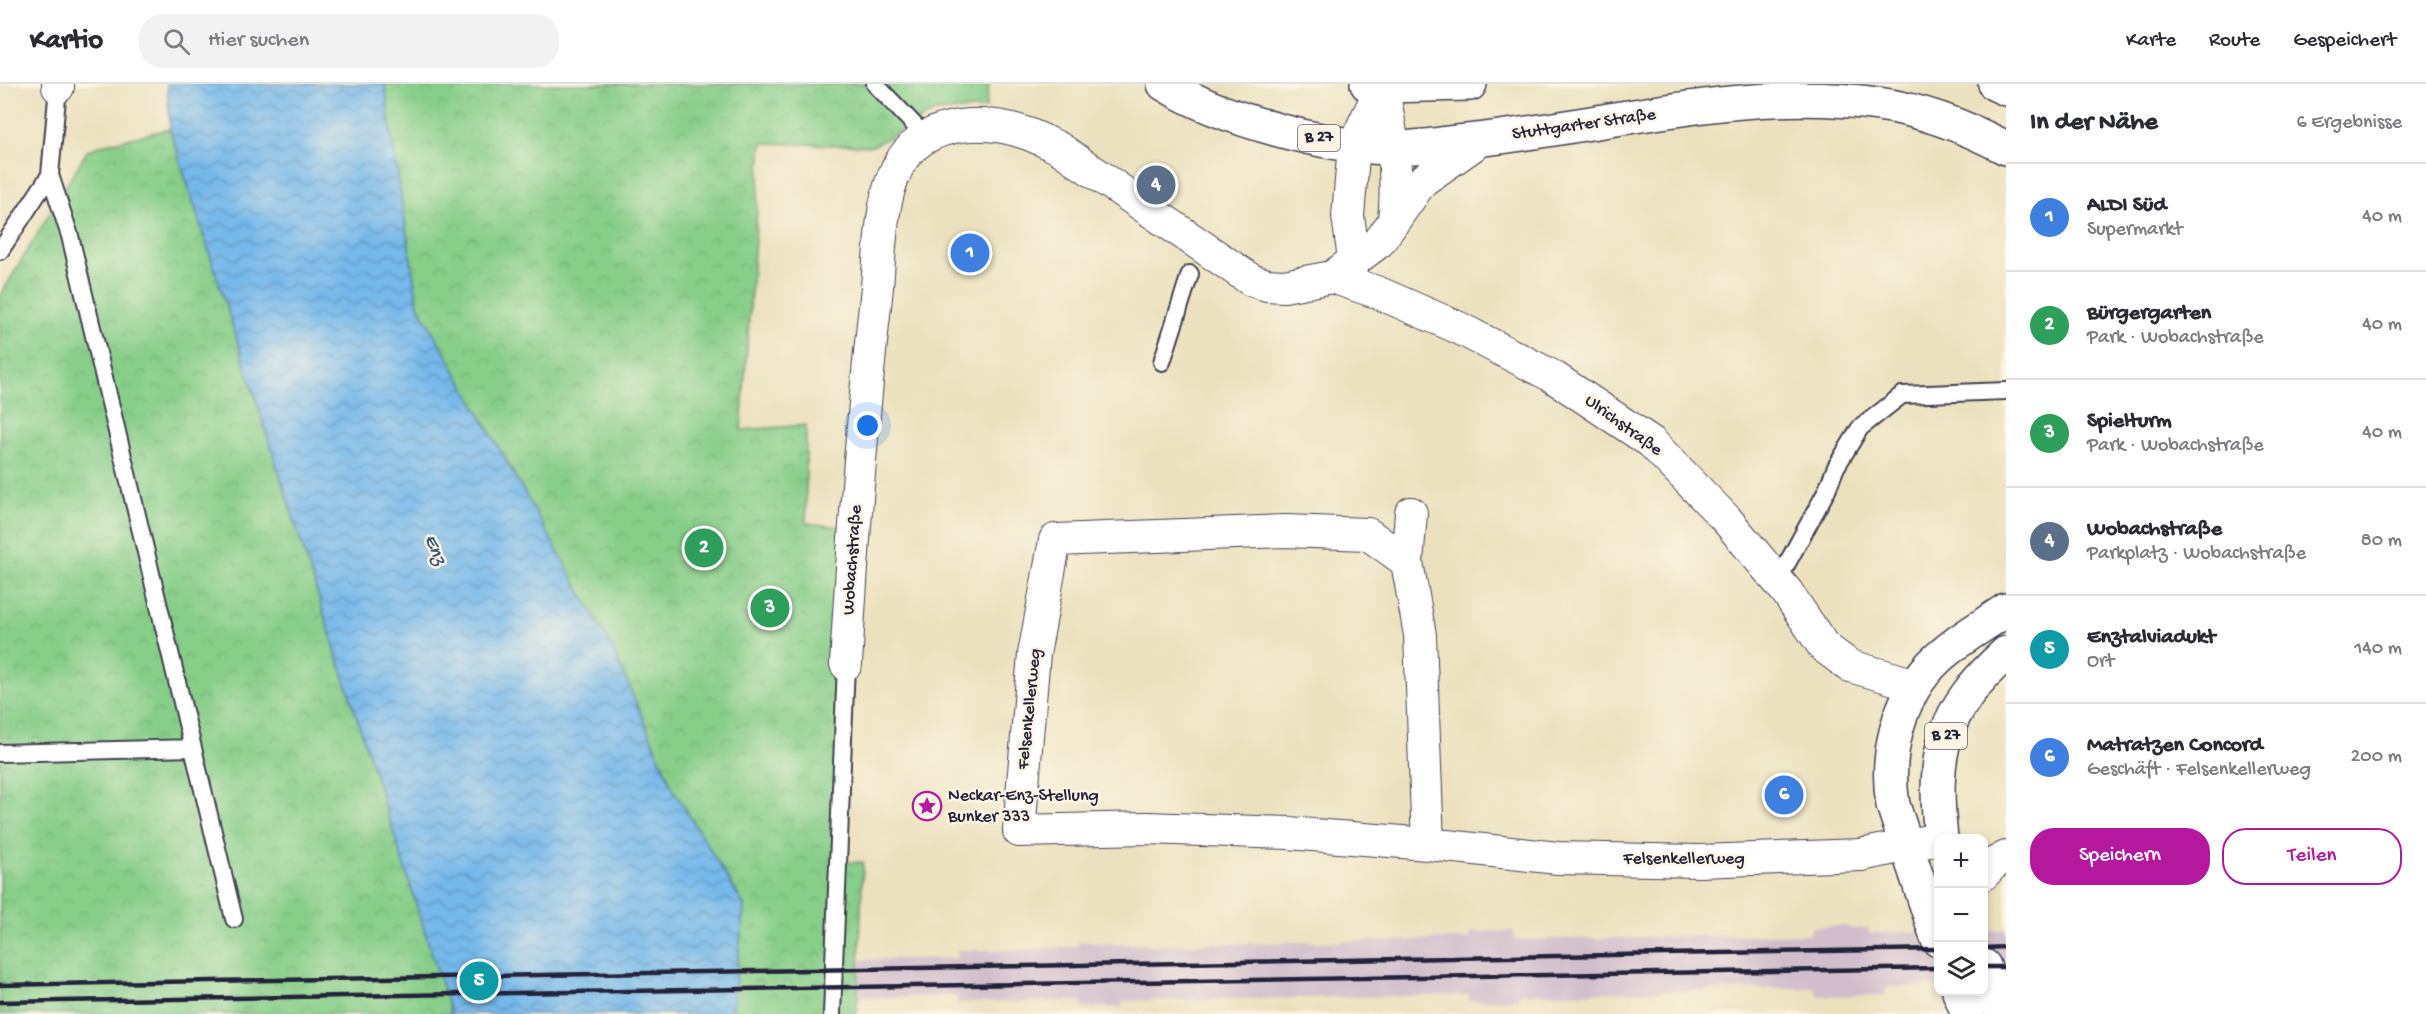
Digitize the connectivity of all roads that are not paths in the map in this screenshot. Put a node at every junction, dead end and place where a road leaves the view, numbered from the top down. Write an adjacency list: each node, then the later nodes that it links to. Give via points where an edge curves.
1 (875, 84): 8 (lane)
2 (1164, 84): 10 (main road, Stuttgarter Straße / B 27, via 1216,110 1253,122)
3 (1470, 84): 5 (main road)
4 (1995, 84): 7 (main road)
5 (1375, 85): 10 (street); 11 (street)
6 (58, 86): 13 (lane)
7 (2006, 89)
8 (926, 137): 16 (street, Wobachstraße, via 975,125 1025,133 1059,148 1251,280 1284,285); 25 (street, Wobachstraße, via 907,153 894,172 885,205 866,380)
9 (1482, 139): 11 (main road, Stuttgarter Straße / B 27); 12 (main road, Stuttgarter Straße / B 27, via 1751,101 1810,100 1878,104 1912,111); 14 (street, Wobachstraße, via 1422,181)
10 (1354, 145): 11 (main road, Stuttgarter Straße / B 27); 16 (street)
11 (1395, 148): 14 (street)
12 (2006, 148)
13 (50, 175): 15 (lane); 27 (lane, via 70,236)
14 (1394, 220): 16 (street, Wobachstraße, via 1379,242)
15 (0, 251)
16 (1343, 268): 22 (street, Ulrichstraße, via 1379,293 1459,328 1552,376 1651,442 1726,519)
17 (1190, 274): 18 (lane)
18 (1162, 362)
19 (2006, 391): 22 (lane, via 1902,395 1860,428 1836,466)
20 (1411, 513): 21 (street)
21 (1407, 562): 31 (street, via 1420,635); 31 (street, Felsenkellerweg, via 1368,534 1285,531 1055,540 1034,654 1018,831 1148,828)
22 (1778, 580): 26 (street, Ulrichstraße, via 1824,647 1850,666)
23 (2006, 610): 26 (main road, B 27, via 1931,665)
24 (2006, 653): 29 (main road, B 27, via 1987,670 1950,724 1940,752)
25 (846, 664): 37 (lane, Wobachstraße)
26 (1916, 686): 32 (main road, B 27, via 1900,717 1890,772 1893,805)
27 (193, 748): 28 (lane); 33 (lane)
28 (0, 753)
29 (1940, 834)
30 (1934, 841): 32 (street, Felsenkellerweg)
31 (1428, 844): 32 (street, Felsenkellerweg, via 1558,858 1700,861 1862,855)
32 (1906, 848): 34 (main road, B 27)
33 (234, 919)
34 (1934, 928)
35 (1988, 979): 39 (main road)
36 (1961, 996): 38 (main road)
37 (832, 1014)
38 (1968, 1014)
39 (2002, 1014)

